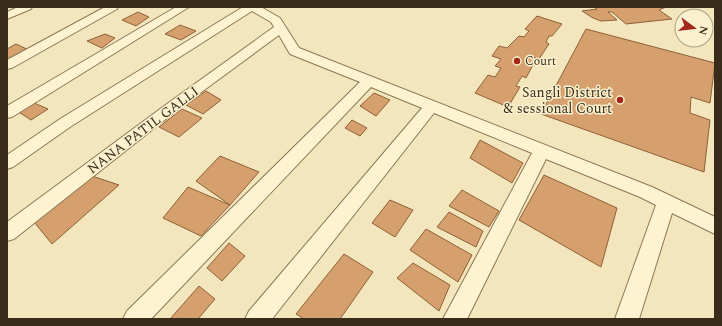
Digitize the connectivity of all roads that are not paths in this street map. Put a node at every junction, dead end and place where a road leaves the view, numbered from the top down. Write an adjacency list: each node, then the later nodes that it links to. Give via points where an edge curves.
1 (27, 7): 5 (street)
2 (113, 7): 7 (street)
3 (184, 7): 10 (street)
4 (252, 7): 6 (street, via 276,20); 12 (street, via 66,123)
5 (7, 16)
6 (280, 28): 8 (street, via 294,51); 15 (street, NANA PATIL GALLI)
7 (7, 65)
8 (369, 81): 9 (street); 16 (street)
9 (432, 106): 11 (street); 17 (street)
10 (7, 113)
11 (542, 150): 13 (street); 18 (street)
12 (7, 163)
13 (666, 202): 14 (street); 19 (street)
14 (715, 226)
15 (7, 233)
16 (135, 319)
17 (257, 319)
18 (455, 319)
19 (626, 319)

